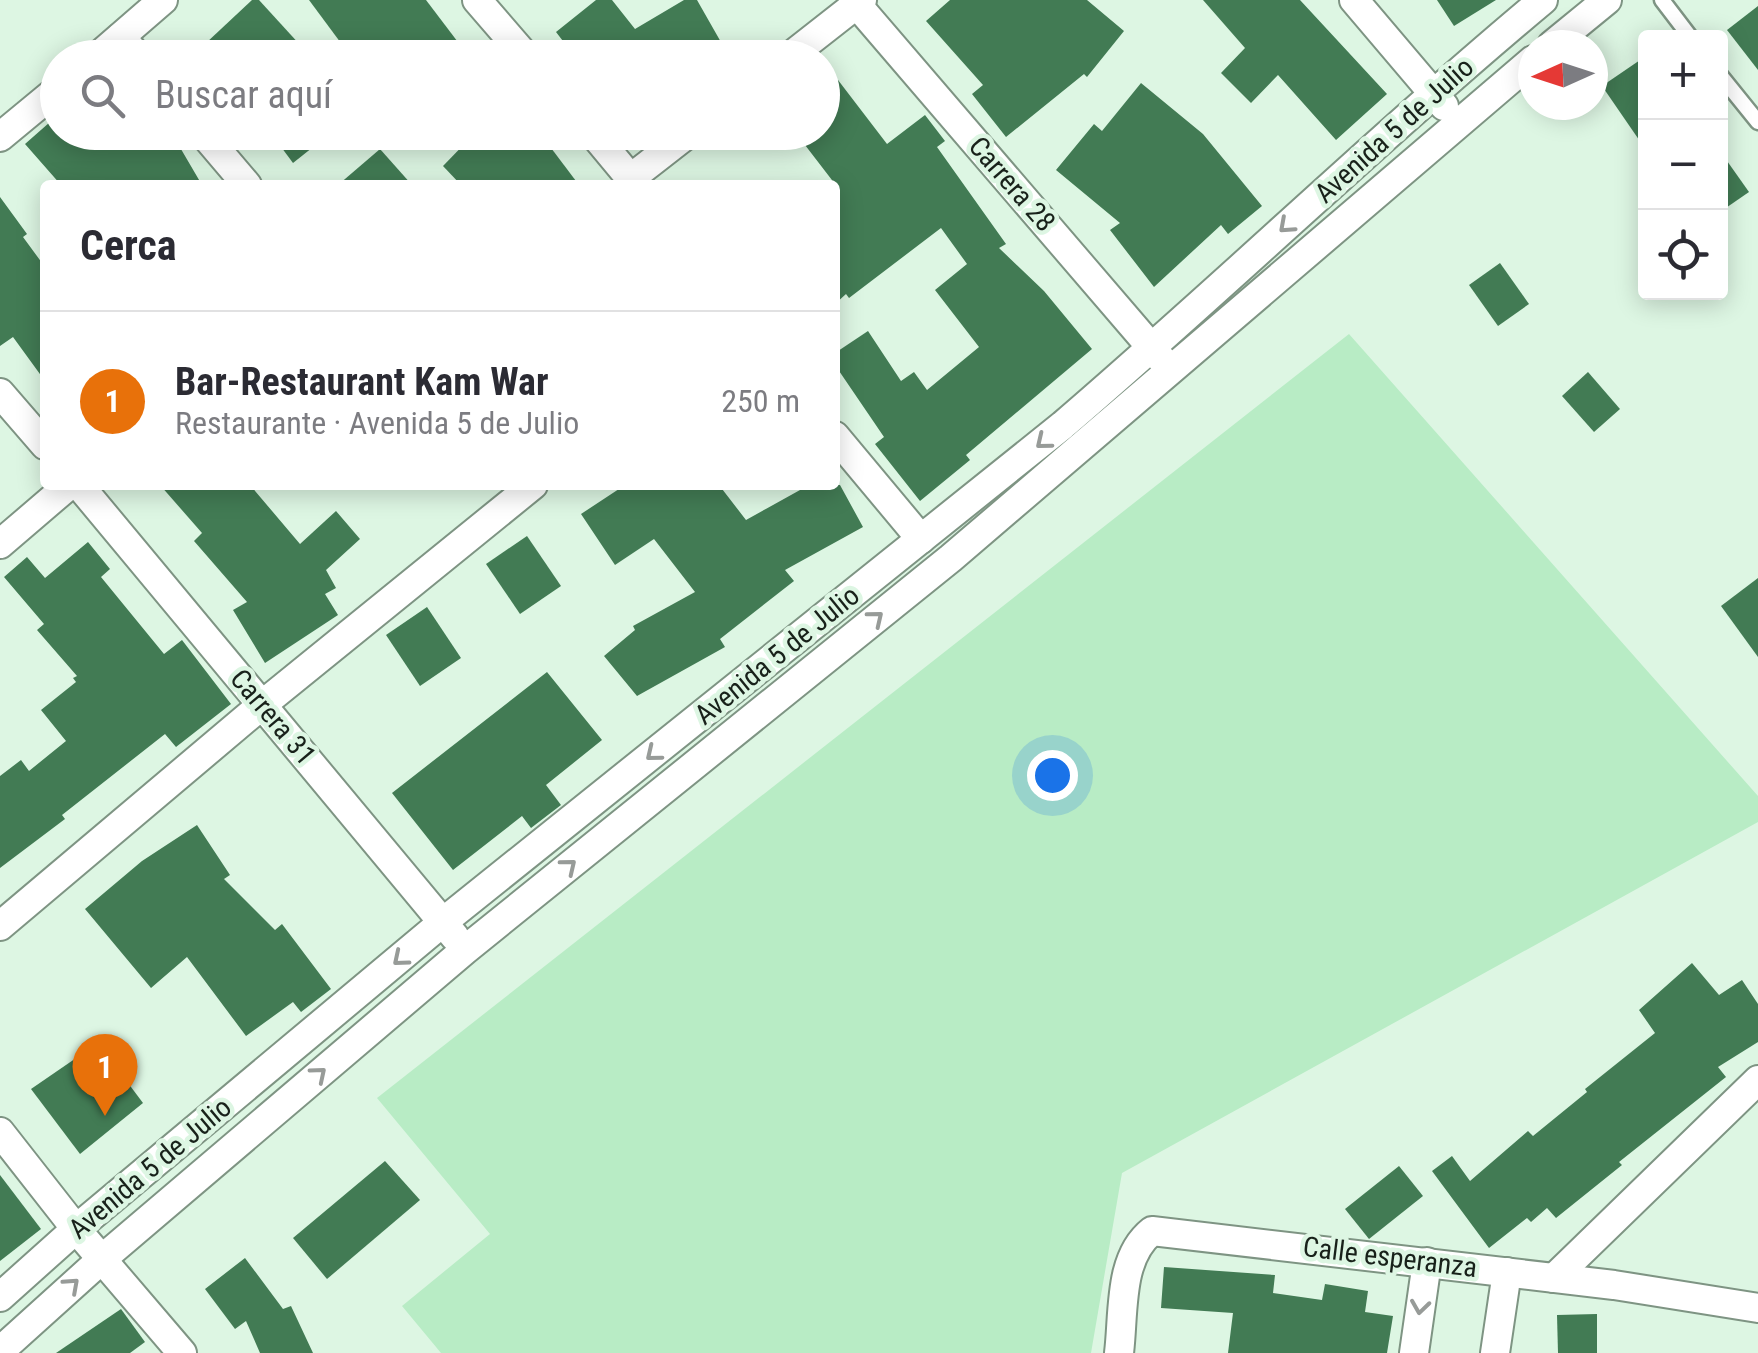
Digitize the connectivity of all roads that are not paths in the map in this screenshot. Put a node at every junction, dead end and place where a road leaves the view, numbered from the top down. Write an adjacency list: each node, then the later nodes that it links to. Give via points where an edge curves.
1 (162, 0): 10 (street)
2 (477, 0): 11 (street)
3 (1354, 0): 15 (street)
4 (1543, 0): 15 (street, Avenida 5 de Julio)
5 (1607, 0): 8 (street)
6 (1662, 0): 9 (lane)
7 (858, 2): 12 (street); 26 (street, Carrera 28)
8 (1570, 30)
9 (1685, 30)
10 (135, 40)
11 (511, 40)
12 (810, 40)
13 (1518, 72): 18 (street, Avenida 5 de Julio)
14 (1728, 84): 17 (lane)
15 (1434, 92): 18 (street); 26 (street, Avenida 5 de Julio, one-way to 26)
16 (40, 104): 19 (street)
17 (1758, 122)
18 (1456, 124): 26 (street, Avenida 5 de Julio)
19 (0, 138)
20 (217, 150): 23 (street)
21 (607, 150): 24 (street)
22 (670, 150): 25 (street)
23 (243, 180)
24 (632, 180)
25 (636, 180)
26 (1161, 359): 33 (street, Avenida 5 de Julio, one-way to 33); 36 (street, Avenida 5 de Julio, one-way to 26, via 951,558)
27 (0, 393): 28 (street)
28 (40, 440)
29 (840, 442): 33 (street)
30 (63, 490): 34 (street)
31 (83, 490): 37 (street, Carrera 31)
32 (516, 490): 37 (street)
33 (921, 539): 35 (street, Avenida 5 de Julio)
34 (0, 544)
35 (796, 639): 36 (street); 38 (street, Avenida 5 de Julio, one-way to 38)
36 (820, 664): 40 (street, Avenida 5 de Julio, one-way to 36)
37 (263, 704): 38 (street, Carrera 31); 39 (street)
38 (444, 922): 40 (street, Carrera 31); 43 (street, Avenida 5 de Julio, one-way to 43)
39 (0, 926)
40 (466, 950): 44 (street, Avenida 5 de Julio, one-way to 40)
41 (1758, 1080): 47 (street)
42 (0, 1132): 43 (street)
43 (76, 1229): 44 (street); 48 (street, Avenida 5 de Julio)
44 (102, 1259): 50 (street, Avenida 5 de Julio, one-way to 44); 51 (street)
45 (1427, 1262): 46 (street, Calle esperanza); 52 (street, Calle esperanza, via 1152,1231 1130,1260); 53 (street, one-way to 53)
46 (1507, 1272): 47 (street, Calle esperanza); 54 (street)
47 (1554, 1278): 49 (street, Calle esperanza)
48 (0, 1297)
49 (1758, 1308)
50 (0, 1351)
51 (182, 1353)
52 (1119, 1353)
53 (1414, 1353)
54 (1496, 1353)

